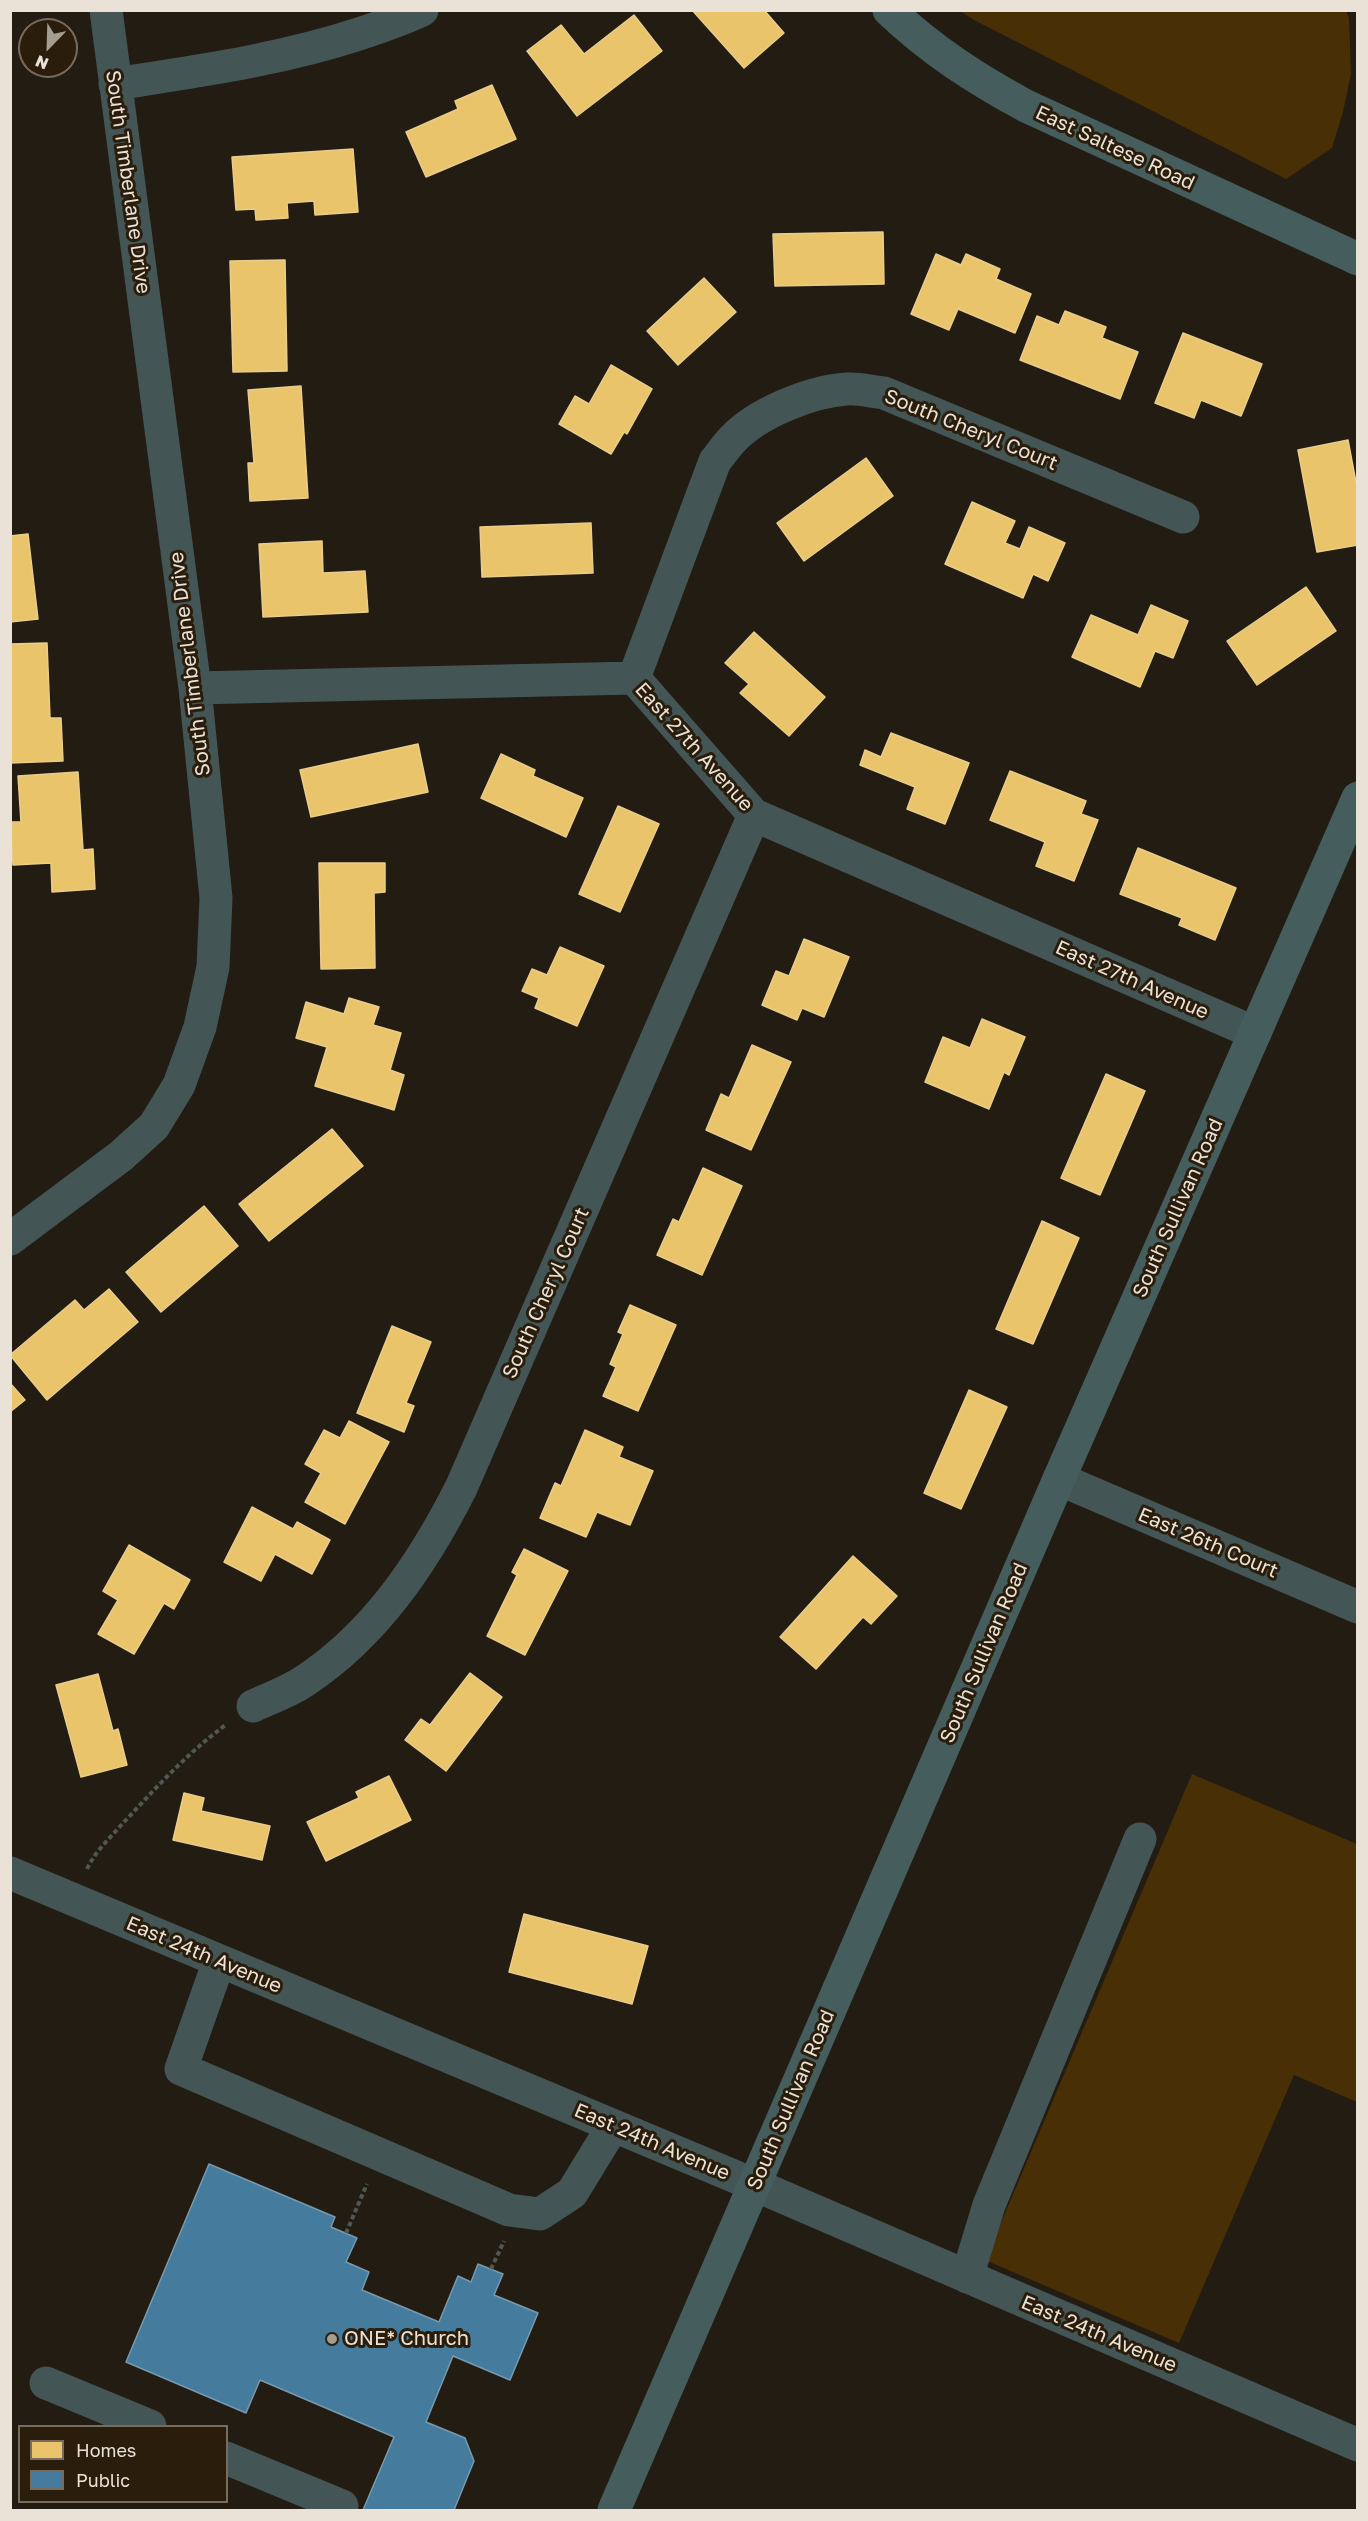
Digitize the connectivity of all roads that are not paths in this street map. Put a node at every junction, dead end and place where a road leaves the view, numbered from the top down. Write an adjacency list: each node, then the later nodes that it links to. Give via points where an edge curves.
1 (106, 10): 4 (street, South Timberlane Drive)
2 (422, 10): 4 (street, via 321,47)
3 (889, 10): 5 (main road, East Saltese Road, via 975,79)
4 (115, 84): 8 (street, South Timberlane Drive)
5 (1358, 259)
6 (1183, 517): 7 (street, South Cheryl Court, via 884,393 849,388 814,394 757,421 734,437 715,461)
7 (634, 678): 8 (street, East 27th Avenue); 10 (street, East 27th Avenue)
8 (195, 688): 12 (street, South Timberlane Drive, via 216,898 213,967 200,1027 179,1085 154,1126 121,1156)
9 (1358, 798): 11 (main road, South Sullivan Road)
10 (754, 815): 11 (street, East 27th Avenue); 15 (street, South Cheryl Court, via 437,1536 408,1580 366,1629 302,1682)
11 (1255, 1033): 13 (main road, South Sullivan Road)
12 (10, 1239)
13 (1059, 1479): 14 (street, East 26th Court); 20 (main road, South Sullivan Road)
14 (1358, 1607)
15 (253, 1706)
16 (1140, 1839): 21 (street, via 989,2205)
17 (10, 1873): 18 (street, East 24th Avenue)
18 (219, 1961): 19 (street, East 24th Avenue); 19 (street, via 181,2069 509,2210 540,2214 572,2193)
19 (613, 2126): 20 (street, East 24th Avenue)
20 (754, 2185): 21 (street, East 24th Avenue); 27 (main road, South Sullivan Road)
21 (967, 2277): 24 (street, East 24th Avenue)
22 (46, 2383): 23 (street)
23 (145, 2425)
24 (1358, 2445)
25 (228, 2459): 26 (street)
26 (342, 2506)
27 (614, 2511)

